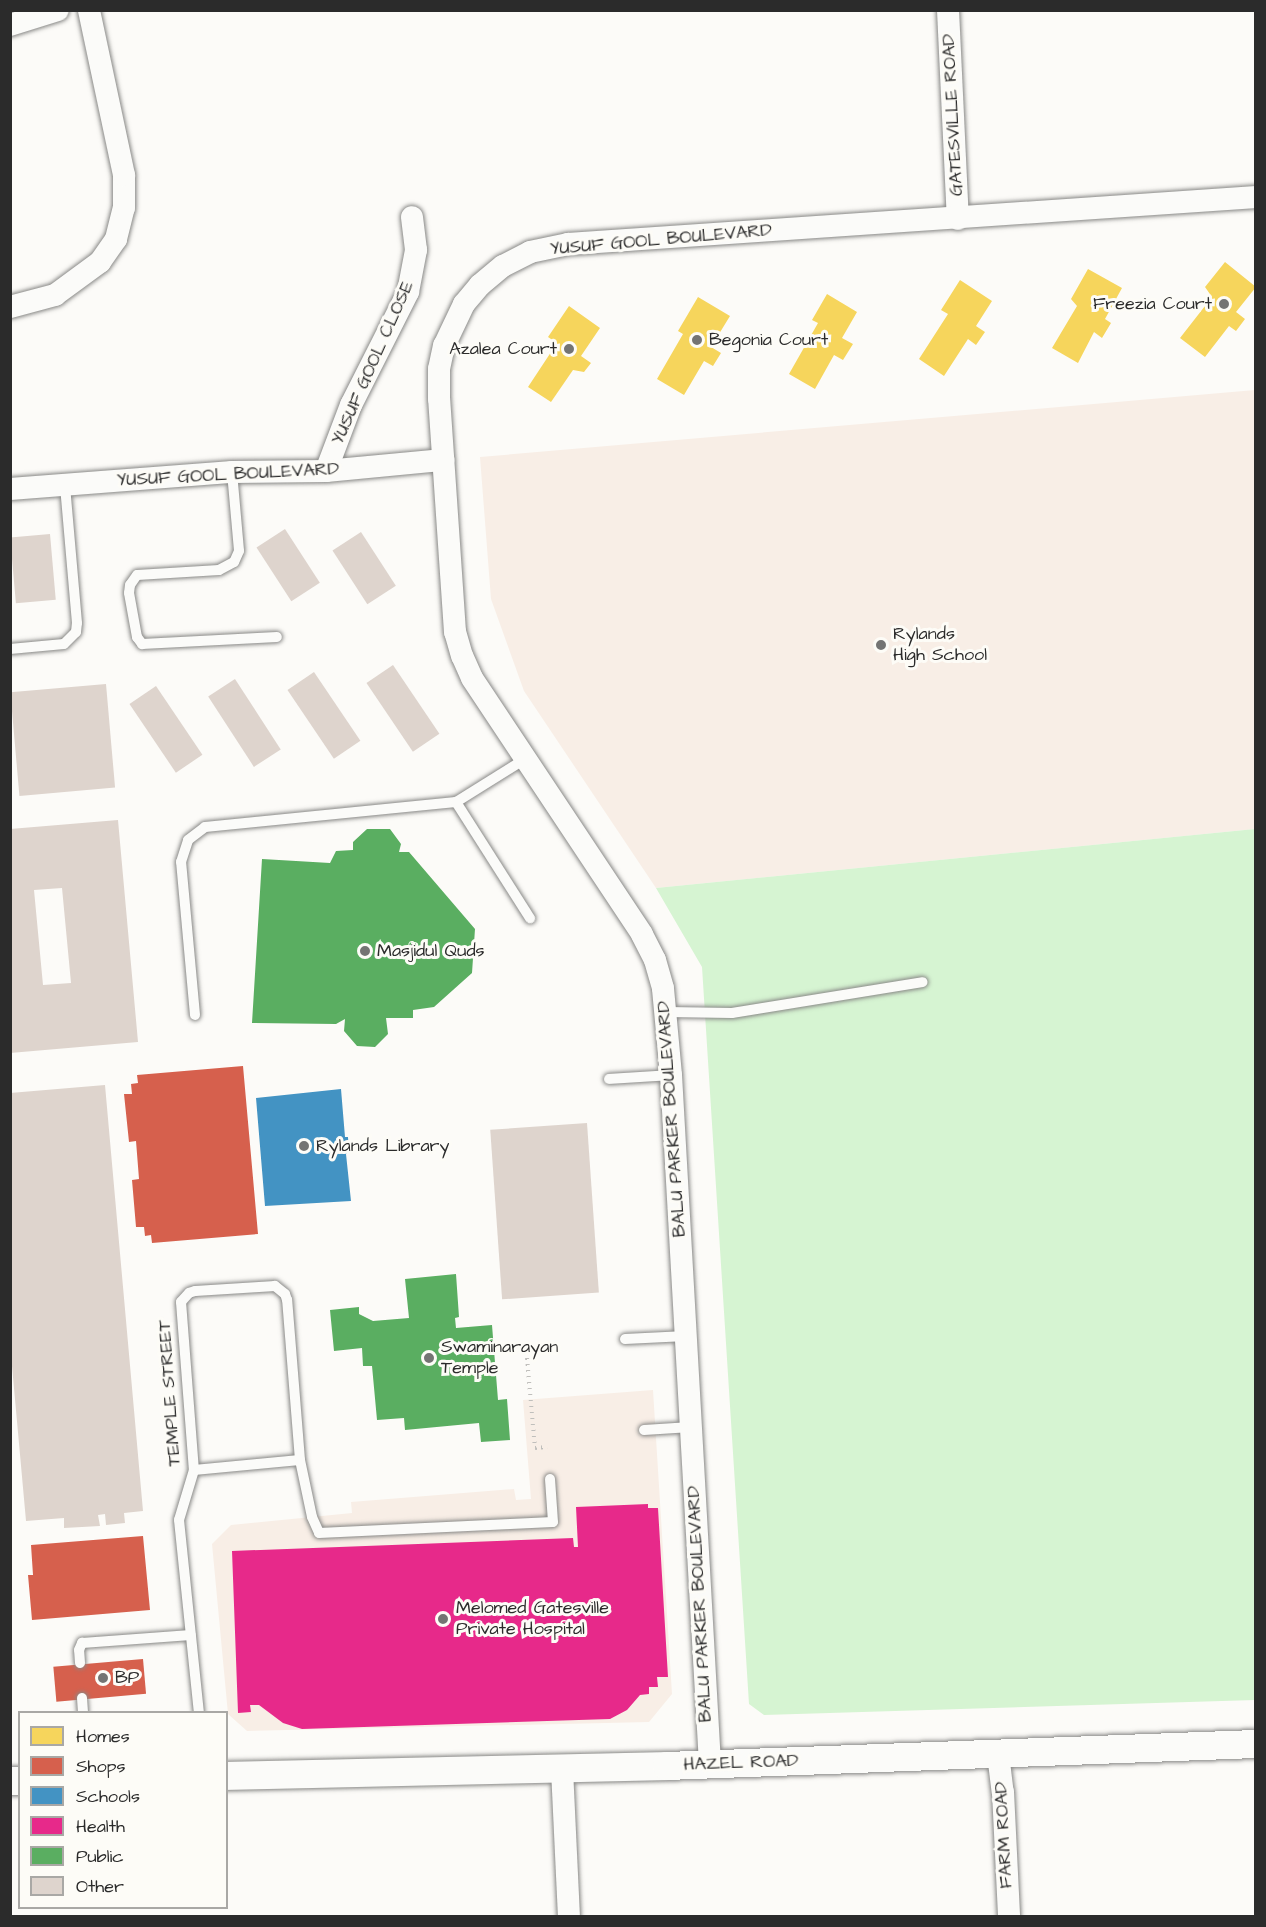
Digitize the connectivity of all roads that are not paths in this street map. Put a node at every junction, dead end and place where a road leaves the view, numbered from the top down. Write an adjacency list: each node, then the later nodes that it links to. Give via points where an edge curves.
1 (58, 10): 4 (street)
2 (89, 10): 8 (street, via 124,175 124,208 116,238 100,262 55,295)
3 (948, 10): 7 (street, GATESVILLE ROAD)
4 (10, 24)
5 (1256, 197): 7 (street, YUSUF GOOL BOULEVARD)
6 (412, 217): 10 (street, YUSUF GOOL CLOSE, via 416,250 408,292 351,405)
7 (958, 219): 9 (street, YUSUF GOOL BOULEVARD, via 568,244 530,252 503,266 480,285 453,323 439,369)
8 (10, 307)
9 (443, 460): 10 (street, YUSUF GOOL BOULEVARD); 16 (street, BALU PARKER BOULEVARD, via 460,648 472,678)
10 (326, 471): 11 (street, YUSUF GOOL BOULEVARD)
11 (232, 472): 12 (street, YUSUF GOOL BOULEVARD); 14 (lane, via 239,551 234,562 219,570 137,575 129,593 137,637 142,645)
12 (65, 485): 13 (street, YUSUF GOOL BOULEVARD); 15 (lane, via 76,632 64,644)
13 (10, 489)
14 (277, 637)
15 (10, 649)
16 (525, 759): 17 (lane); 20 (street, BALU PARKER BOULEVARD, via 642,934 655,960)
17 (456, 802): 18 (lane); 21 (lane, via 216,824 196,832 183,850 181,862)
18 (530, 918)
19 (923, 982): 20 (lane, via 732,1013)
20 (667, 1012): 22 (street, BALU PARKER BOULEVARD)
21 (195, 1015)
22 (671, 1076): 23 (lane); 24 (street, BALU PARKER BOULEVARD)
23 (609, 1079)
24 (686, 1336): 25 (lane); 26 (street, BALU PARKER BOULEVARD)
25 (625, 1339)
26 (691, 1427): 27 (lane); 38 (street, BALU PARKER BOULEVARD)
27 (644, 1430)
28 (300, 1460): 29 (lane); 29 (lane, TEMPLE STREET, via 285,1294 269,1285 195,1291 184,1297 180,1309); 30 (lane, via 319,1533 553,1522)
29 (194, 1470): 31 (lane, TEMPLE STREET, via 179,1520)
30 (550, 1479)
31 (191, 1635): 32 (lane, via 82,1643); 35 (lane, TEMPLE STREET)
32 (80, 1663)
33 (82, 1698): 34 (lane)
34 (83, 1711)
35 (199, 1711)
36 (1256, 1744): 37 (street, HAZEL ROAD)
37 (998, 1754): 38 (street, HAZEL ROAD); 42 (street, FARM ROAD)
38 (710, 1764): 39 (street, HAZEL ROAD)
39 (562, 1769): 40 (street, HAZEL ROAD); 41 (street)
40 (228, 1776)
41 (569, 1917)
42 (1009, 1917)

